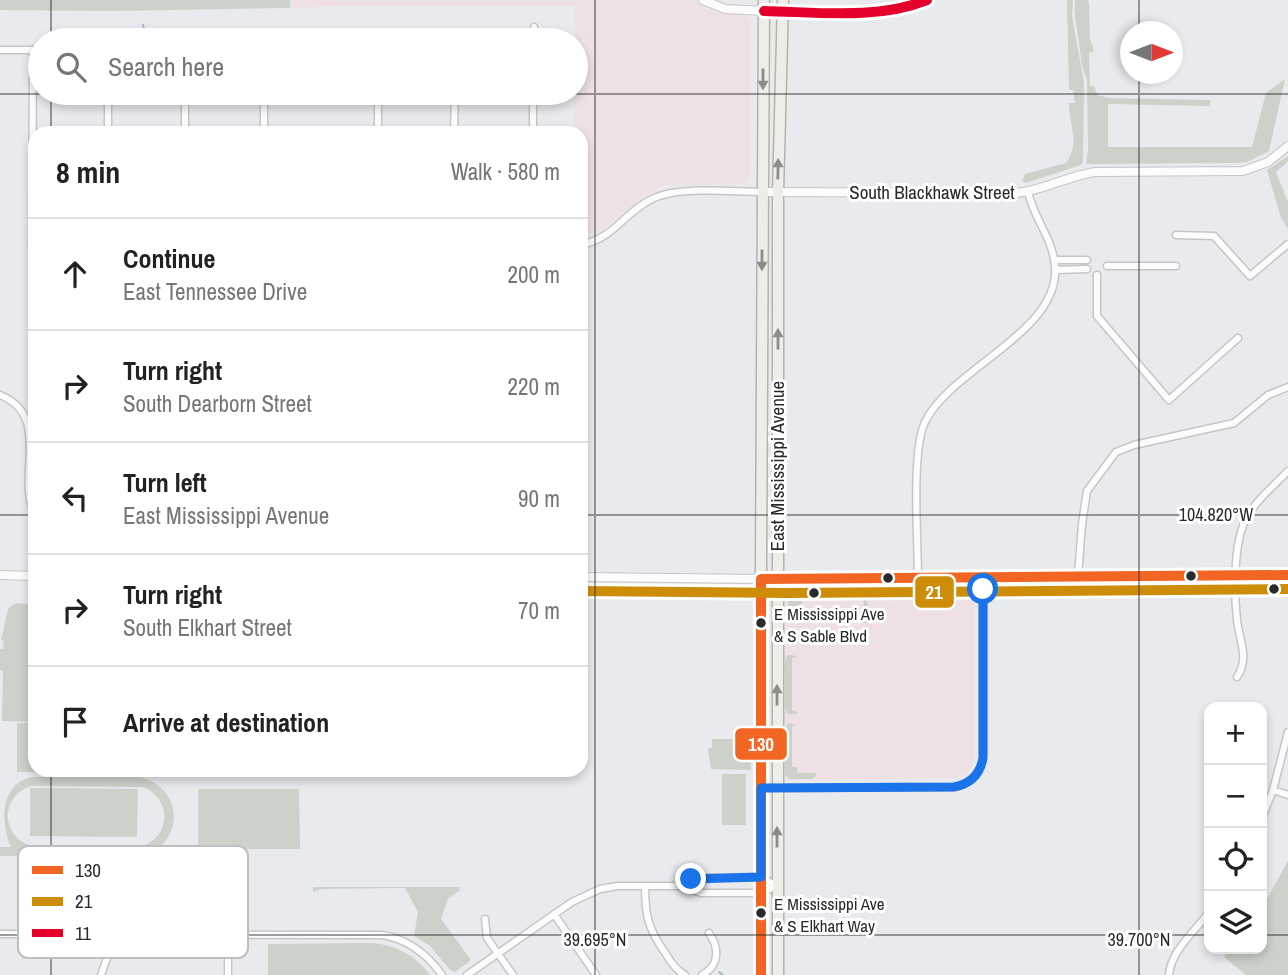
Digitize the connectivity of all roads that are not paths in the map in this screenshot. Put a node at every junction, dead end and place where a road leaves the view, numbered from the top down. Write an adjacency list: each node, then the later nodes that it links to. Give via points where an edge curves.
1 (703, 0): 3 (street, via 725,9)
2 (927, 0): 4 (main road, via 911,8 890,10)
3 (764, 6): 4 (main road); 22 (main road, East Mississippi Avenue, one-way to 22)
4 (783, 6): 23 (main road, East Mississippi Avenue, one-way to 4)
5 (0, 50): 6 (street)
6 (28, 50)
7 (36, 105): 14 (street)
8 (108, 105): 15 (street)
9 (185, 105): 16 (street)
10 (262, 105): 17 (street)
11 (378, 105): 18 (street)
12 (455, 105): 19 (street)
13 (533, 105): 20 (street)
14 (35, 126)
15 (108, 126)
16 (185, 126)
17 (263, 126)
18 (378, 126)
19 (454, 126)
20 (533, 126)
21 (1288, 146): 24 (street, South Blackhawk Street, via 1248,170 1096,172)
22 (763, 192): 23 (street, South Blackhawk Street); 26 (street, South Blackhawk Street, via 667,193 645,203 603,238); 48 (main road, East Mississippi Avenue, one-way to 48)
23 (778, 192): 24 (street, South Blackhawk Street); 49 (main road, East Mississippi Avenue, one-way to 23)
24 (1028, 192): 28 (street)
25 (1176, 235): 27 (street, via 1214,236 1250,276)
26 (588, 243)
27 (1288, 244)
28 (1054, 260): 29 (street); 33 (street)
29 (1087, 260)
30 (1107, 266): 31 (street)
31 (1176, 266)
32 (1087, 269): 33 (street)
33 (1056, 270): 46 (street, via 1040,313 939,402 925,421 918,450)
34 (1097, 275): 35 (street, via 1097,316 1169,400)
35 (1238, 338)
36 (1288, 387): 44 (street, via 1268,395 1234,423 1116,452 1087,491)
37 (0, 395): 38 (street, via 13,402)
38 (28, 425)
39 (1288, 471): 41 (street, via 1245,521 1238,542)
40 (0, 575): 43 (street)
41 (1237, 575): 42 (main road); 44 (main road); 50 (street, via 1237,618 1244,653)
42 (1288, 575)
43 (28, 576)
44 (1078, 576): 47 (main road)
45 (588, 577): 48 (street)
46 (918, 577): 47 (main road); 49 (main road)
47 (983, 577): 53 (street, via 983,752 979,771 971,780 954,787)
48 (761, 579): 49 (main road); 52 (main road, East Mississippi Avenue)
49 (777, 579): 53 (main road, East Mississippi Avenue, one-way to 49)
50 (1237, 677)
51 (1288, 732): 54 (street)
52 (761, 788): 53 (street); 57 (main road, East Mississippi Avenue)
53 (777, 788): 60 (main road, East Mississippi Avenue, one-way to 53)
54 (1273, 790): 55 (street); 56 (street)
55 (1288, 795)
56 (1267, 805)
57 (761, 877): 59 (street, via 696,878); 60 (street); 61 (main road, East Mississippi Avenue)
58 (645, 886): 59 (street); 62 (street, via 600,889); 78 (street, via 651,933)
59 (681, 886): 61 (street, via 701,893)
60 (777, 886): 61 (street); 81 (main road, East Mississippi Avenue)
61 (761, 893): 80 (main road, East Mississippi Avenue)
62 (554, 914): 69 (street); 77 (street)
63 (1204, 918): 72 (street, via 1176,953)
64 (485, 919): 69 (street, via 486,936)
65 (709, 933): 79 (street, via 716,957 712,968)
66 (0, 934): 67 (street)
67 (18, 934)
68 (248, 934): 74 (street, via 387,935 417,949)
69 (498, 953): 75 (street); 76 (street)
70 (107, 958): 73 (street)
71 (1159, 971): 72 (street)
72 (1169, 973)
73 (101, 975)
74 (442, 975)
75 (467, 975)
76 (513, 975)
77 (596, 975)
78 (685, 975)
79 (702, 975)
80 (761, 975)
81 (778, 975)

